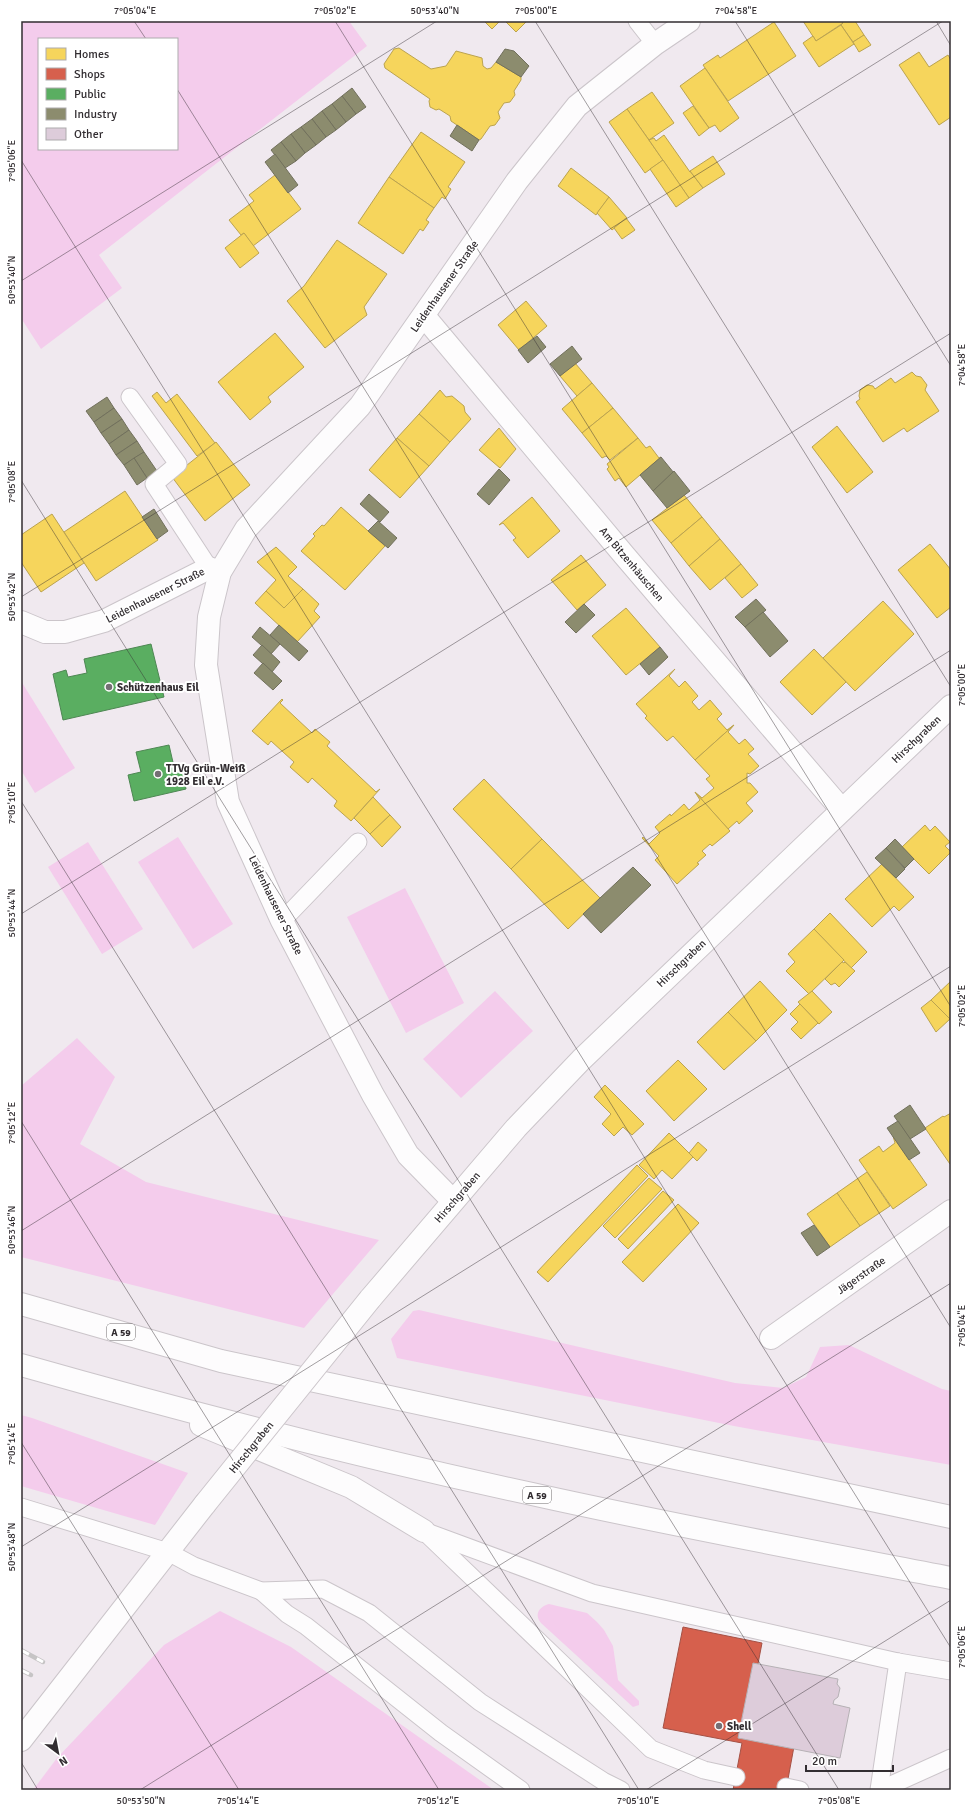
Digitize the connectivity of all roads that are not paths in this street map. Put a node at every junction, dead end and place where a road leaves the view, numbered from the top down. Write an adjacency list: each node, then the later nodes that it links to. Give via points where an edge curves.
1 (637, 21): 3 (lane)
2 (689, 21): 3 (main road, Leidenhausener Straße)
3 (655, 44): 4 (main road, Leidenhausener Straße, via 580,102 517,181)
4 (424, 316): 6 (main road, Leidenhausener Straße, via 360,406 246,529); 9 (main road, Am Bitzenhäuschen)
5 (130, 397): 6 (lane, via 178,464 154,484)
6 (214, 570): 7 (main road, Leidenhausener Straße, via 104,621 65,632 45,632); 11 (main road, Leidenhausener Straße, via 206,665 228,802)
7 (21, 622)
8 (951, 706): 9 (main road, Hirschgraben)
9 (842, 810): 12 (main road, Hirschgraben, via 581,1060 516,1128)
10 (358, 842): 11 (lane)
11 (282, 921): 12 (main road, Leidenhausener Straße, via 373,1095 408,1155)
12 (453, 1201): 21 (main road, Hirschgraben, bridge, via 370,1299)
13 (951, 1211): 15 (main road, Jägerstraße)
14 (21, 1304): 19 (main road, A 59, via 221,1361)
15 (771, 1338)
16 (21, 1365): 17 (main road, A 59)
17 (127, 1395): 20 (main road, A 59, via 351,1487); 22 (main road, A 59, via 352,1453 532,1494)
18 (21, 1507): 21 (lane)
19 (945, 1515)
20 (424, 1531): 24 (lane, via 592,1593); 28 (lane, via 651,1749 704,1770)
21 (168, 1552): 23 (lane, via 194,1566); 26 (main road, Hirschgraben)
22 (951, 1578)
23 (261, 1591): 29 (lane, via 441,1733); 30 (lane, via 324,1590 369,1613 480,1702)
24 (898, 1662): 25 (lane); 31 (lane)
25 (951, 1671)
26 (21, 1740)
27 (951, 1758): 31 (lane)
28 (736, 1777)
29 (521, 1790)
30 (621, 1790)
31 (880, 1790)

